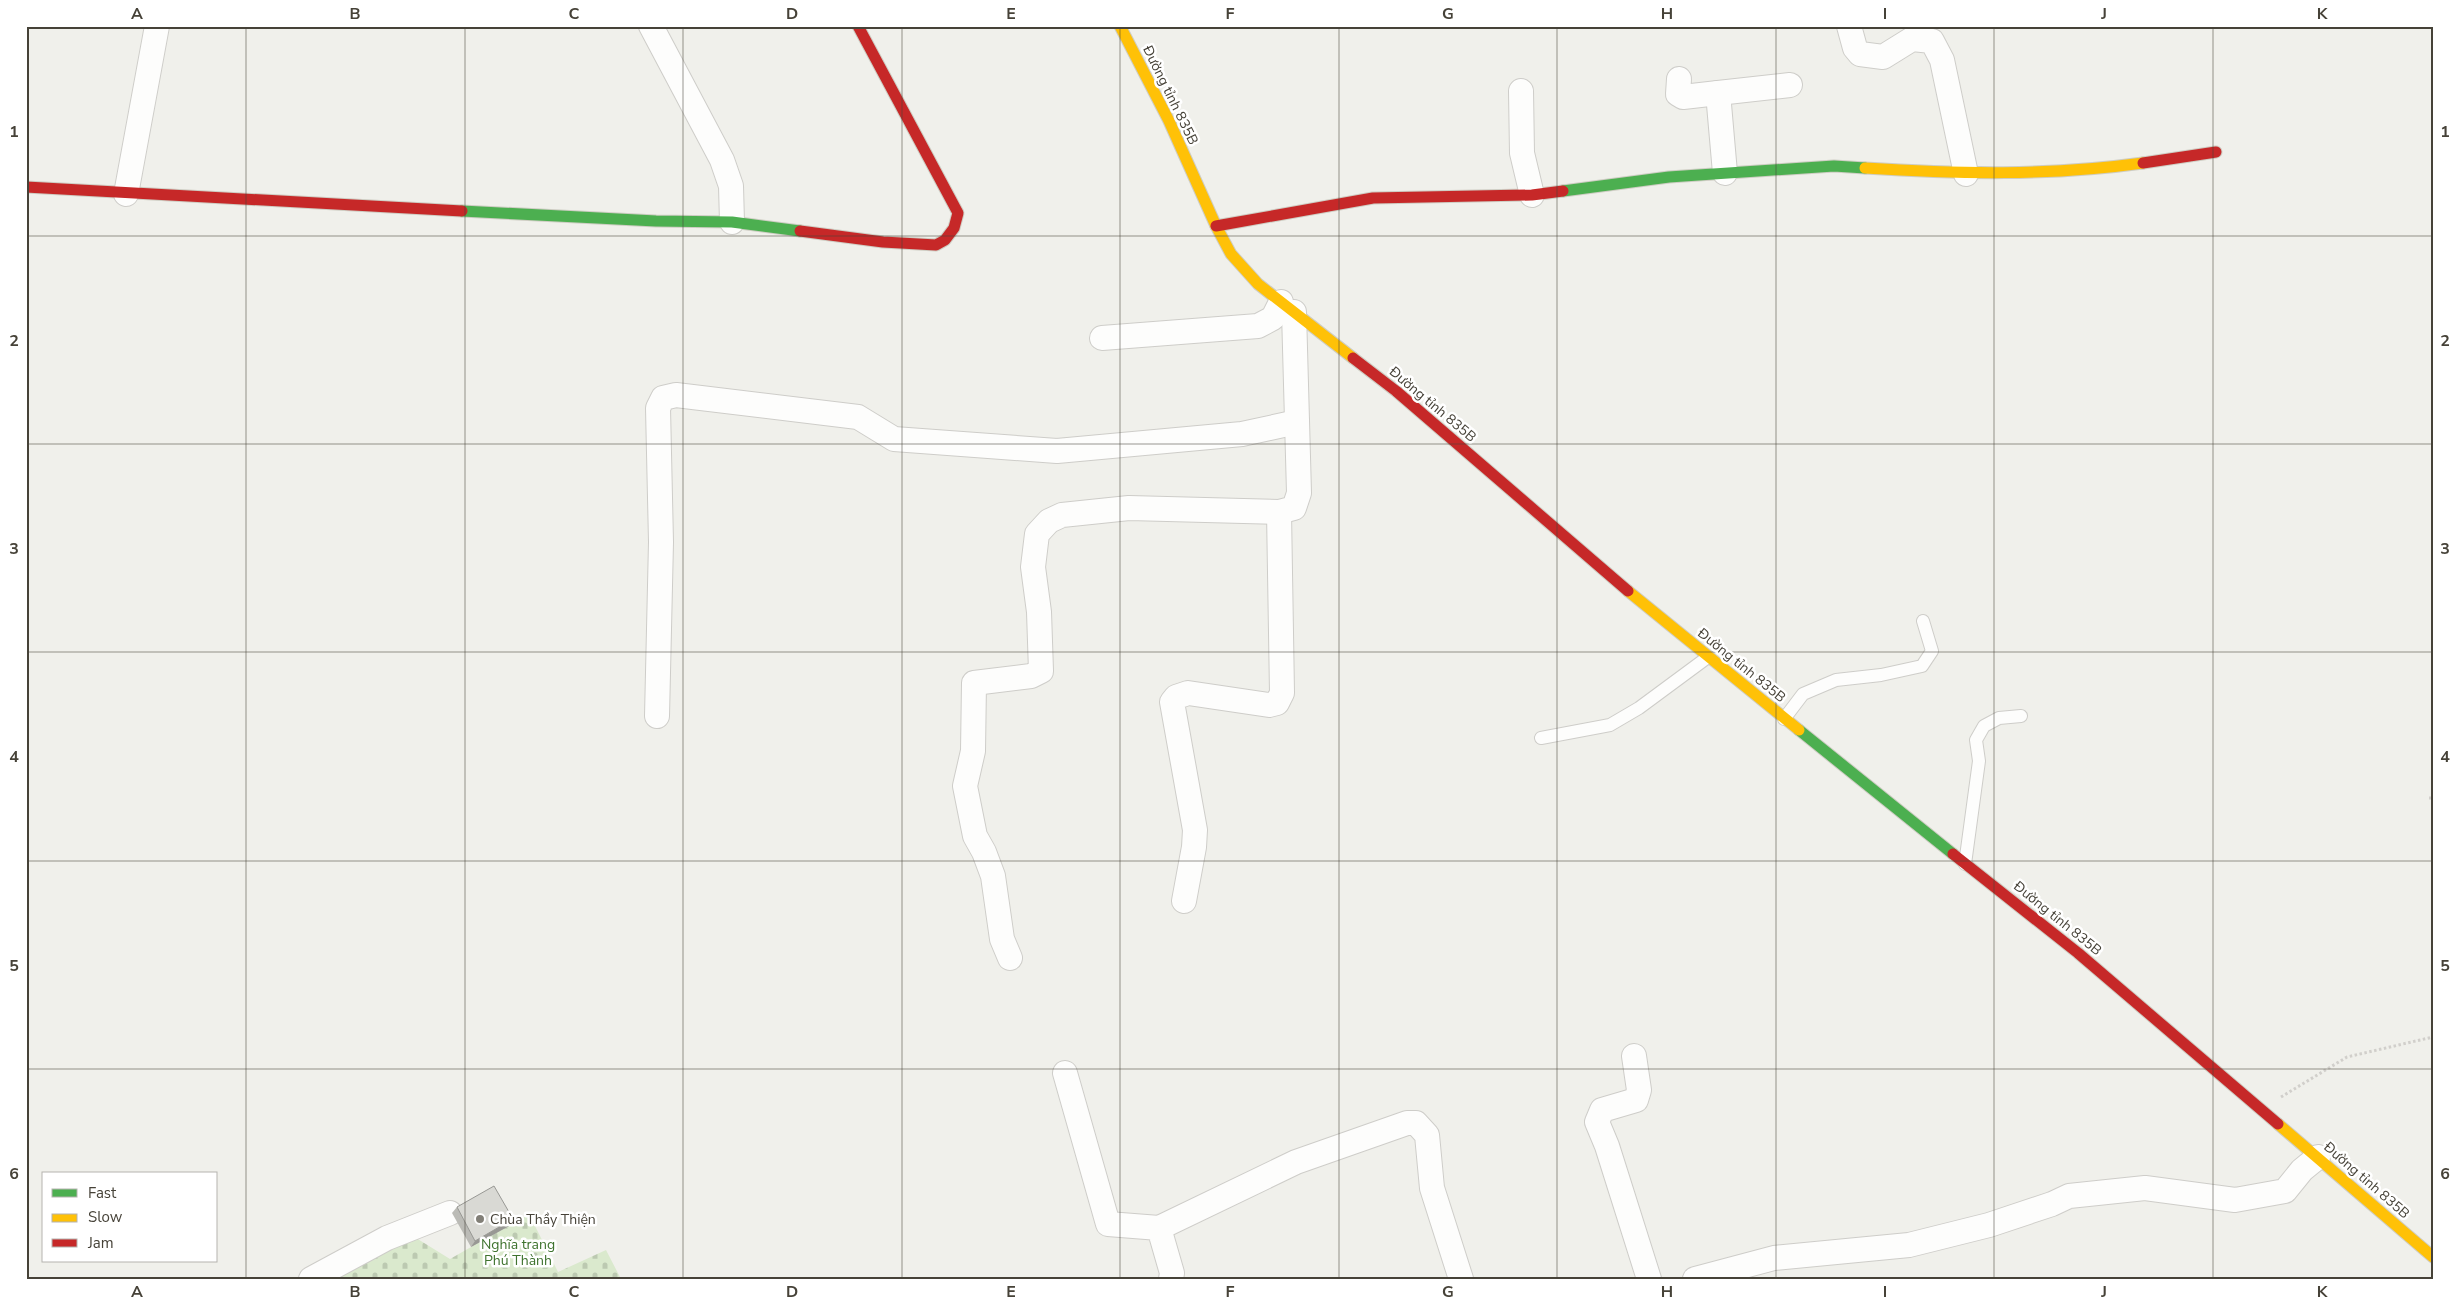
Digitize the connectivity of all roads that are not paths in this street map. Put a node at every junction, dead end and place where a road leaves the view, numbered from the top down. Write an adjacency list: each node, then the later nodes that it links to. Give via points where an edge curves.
1 (157, 26): 14 (street)
2 (651, 26): 16 (street, via 722,160 731,186)
3 (858, 26): 16 (street, via 958,213 954,228 945,240 936,245 918,245)
4 (1120, 26): 17 (street, Đường tỉnh 835B, via 1170,121)
5 (1849, 26): 12 (street, via 1860,54 1883,57 1912,39 1932,41 1942,60)
6 (1679, 79): 9 (street, via 1678,94 1683,97)
7 (1790, 85): 9 (street)
8 (1521, 91): 15 (street, via 1522,153)
9 (1718, 93): 11 (street)
10 (2216, 152): 12 (street, via 2091,170)
11 (1725, 173): 12 (street, via 1834,166); 15 (street)
12 (1966, 174)
13 (26, 187): 14 (street)
14 (126, 194): 16 (street, via 656,221)
15 (1532, 194): 17 (street, via 1373,198)
16 (732, 222)
17 (1216, 226): 18 (street, Đường tỉnh 835B, via 1231,254 1258,284)
18 (1288, 307): 19 (street, via 1258,326); 20 (street); 23 (street, Đường tỉnh 835B, via 1396,391)
19 (1102, 338)
20 (1297, 422): 21 (street, via 1300,493 1294,508); 24 (street, via 1242,434 1056,450 894,439 858,417 676,395 663,398 658,408 661,542)
21 (1279, 512): 29 (street, via 1282,693 1278,702 1269,705 1188,693 1172,702 1195,830); 30 (street, via 1129,508 1062,515 1048,521 1037,534 1033,567 1041,672 974,683 973,751 965,786 975,836 993,876 1002,939)
22 (1923, 621): 26 (lane, via 1932,651 1922,666 1836,680 1803,694)
23 (1708, 657): 26 (street, Đường tỉnh 835B); 27 (lane, via 1639,708 1610,725)
24 (657, 716)
25 (2021, 716): 28 (lane, via 1999,718 1984,726 1976,740 1979,761)
26 (1784, 719): 28 (street, Đường tỉnh 835B)
27 (1542, 738)
28 (1965, 864): 33 (street, Đường tỉnh 835B, via 2078,953)
29 (1184, 901)
30 (1010, 958)
31 (1634, 1056): 40 (street, via 1639,1090 1636,1100 1602,1110 1597,1122)
32 (1065, 1073): 35 (street, via 1108,1224)
33 (2318, 1157): 36 (street, Đường tỉnh 835B); 41 (street, via 2285,1191 2235,1200 2145,1188 2069,1196 1989,1225 1908,1245 1774,1258)
34 (450, 1213): 37 (street, via 388,1238)
35 (1159, 1228): 38 (street); 39 (street, via 1296,1162 1407,1123 1416,1124 1426,1135 1432,1188)
36 (2433, 1257)
37 (311, 1279)
38 (1171, 1279)
39 (1462, 1279)
40 (1648, 1279)
41 (1695, 1279)

